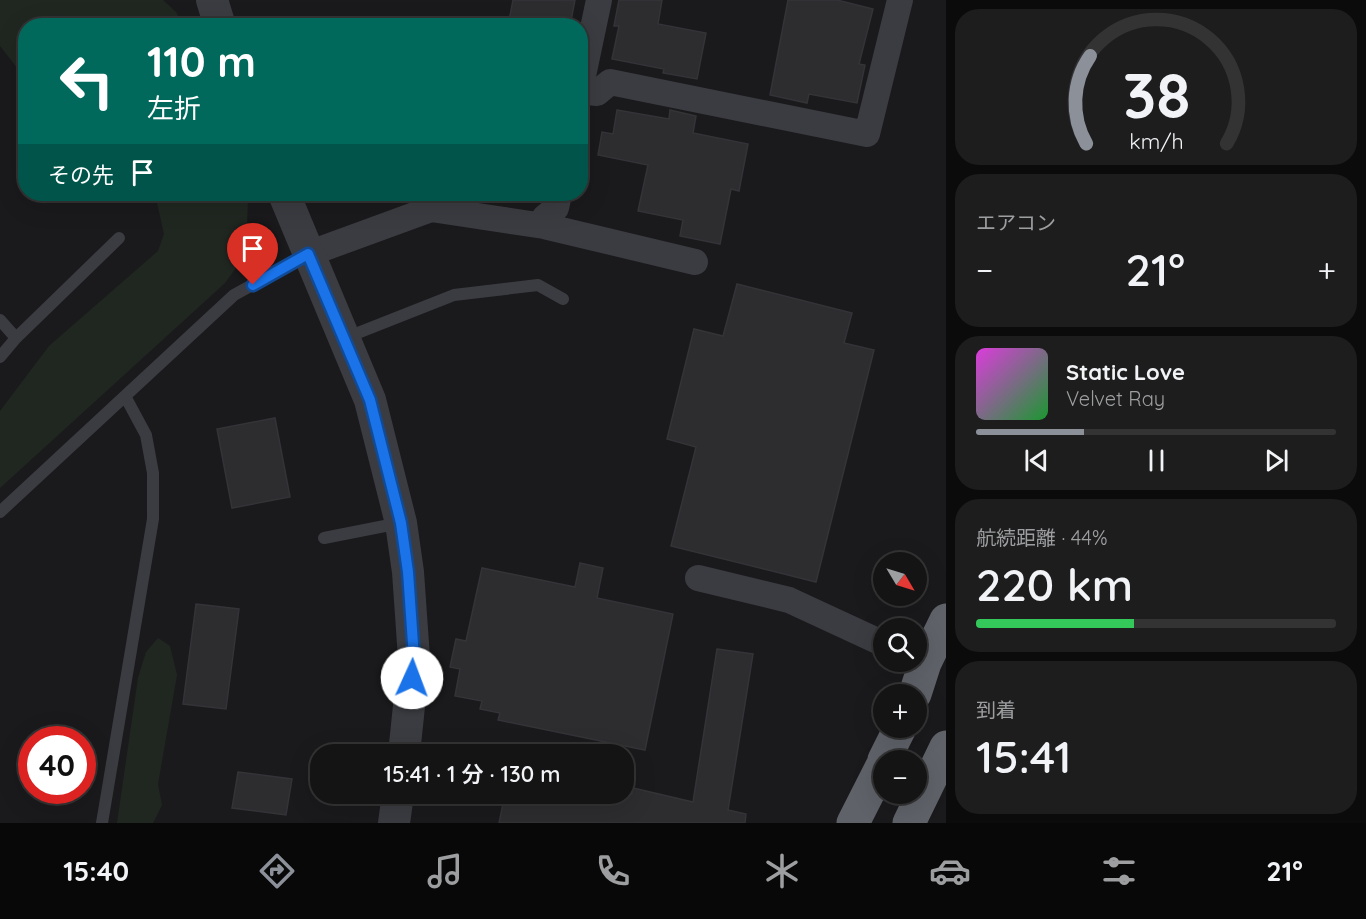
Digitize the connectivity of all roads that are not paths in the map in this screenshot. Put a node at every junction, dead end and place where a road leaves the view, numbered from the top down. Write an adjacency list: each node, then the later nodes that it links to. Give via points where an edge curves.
1 (212, 0): 4 (street)
2 (599, 0): 5 (street)
3 (900, 0): 6 (street, via 867,134 610,82 597,93)
4 (218, 18)
5 (588, 52)
6 (588, 91)
7 (287, 201): 11 (street)
8 (558, 201): 9 (street, via 556,208 545,217)
9 (544, 226): 11 (street, via 431,209); 12 (street)
10 (119, 238): 15 (lane)
11 (308, 254): 16 (street); 18 (lane, via 234,295)
12 (695, 262)
13 (563, 299): 16 (lane, via 538,285 454,295)
14 (0, 320): 15 (lane)
15 (16, 338): 17 (lane)
16 (344, 338): 20 (street, via 370,400)
17 (0, 357)
18 (124, 396): 19 (lane); 30 (lane, via 146,435 153,473 153,519)
19 (0, 512)
20 (401, 523): 21 (lane); 26 (street, via 414,658)
21 (324, 538)
22 (698, 578): 24 (street, via 789,600)
23 (946, 620): 25 (highway)
24 (873, 639)
25 (927, 651)
26 (405, 744)
27 (946, 747): 33 (highway)
28 (873, 783): 32 (highway)
29 (397, 804): 31 (street)
30 (102, 823)
31 (394, 823)
32 (853, 823)
33 (909, 823)

